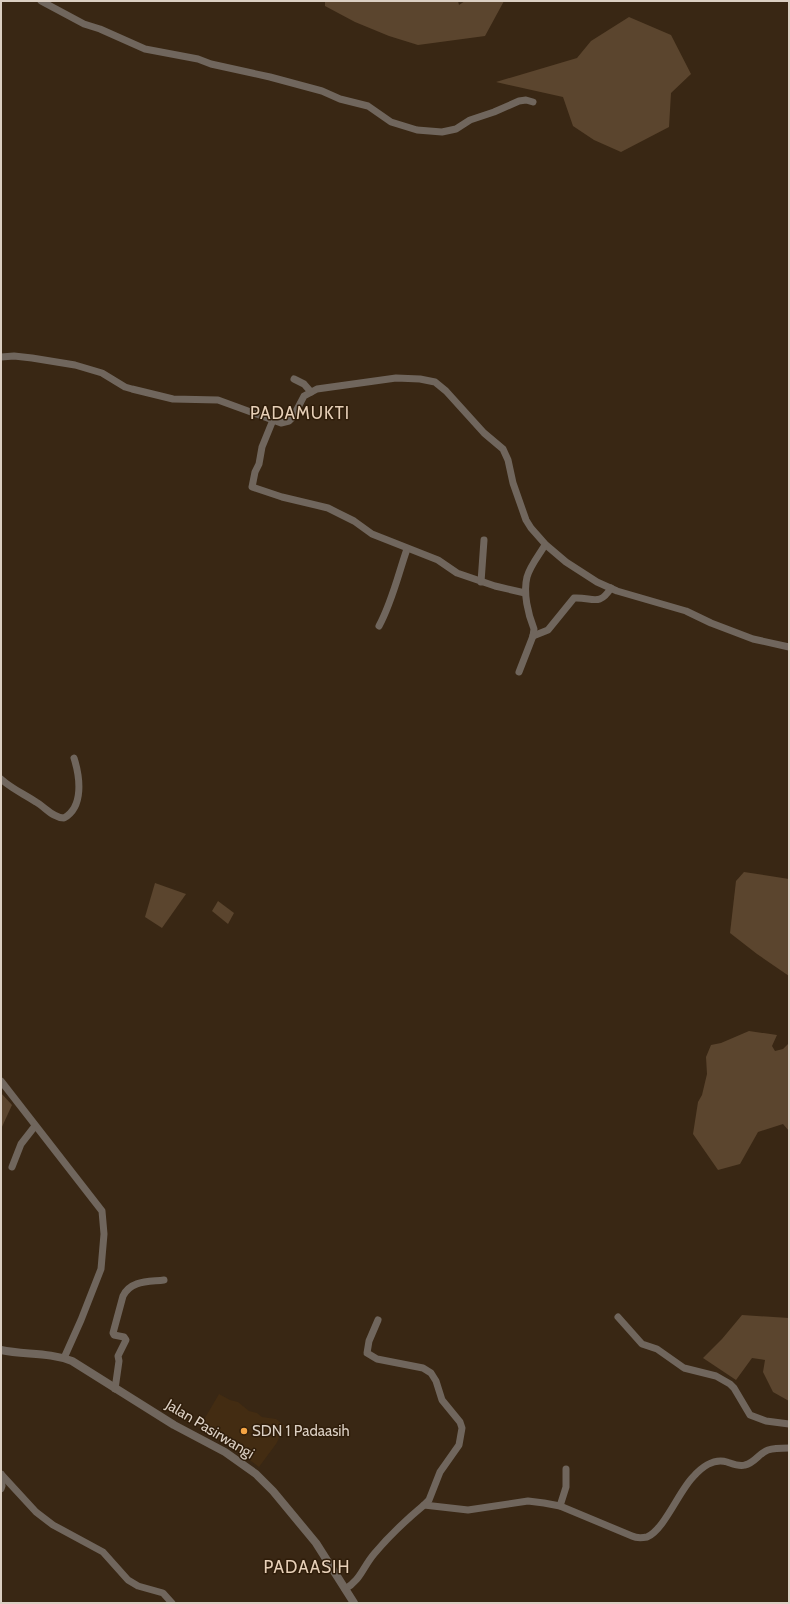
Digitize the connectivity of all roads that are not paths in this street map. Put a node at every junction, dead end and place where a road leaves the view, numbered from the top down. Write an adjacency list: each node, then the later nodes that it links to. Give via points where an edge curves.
1 (41, 1): 2 (street, via 84,24 145,49 198,59 322,92 368,106 391,122 413,129 442,132 458,128 470,120 519,101)
2 (533, 102)
3 (1, 357): 6 (street, via 14,356 75,365 102,373 132,389 173,399 218,400)
4 (294, 379): 5 (street, via 304,384)
5 (311, 392): 6 (street, via 304,396 289,421 281,423); 8 (street, via 396,378 435,382 503,449 526,520)
6 (273, 420): 9 (street, via 261,449 252,487 328,508 354,521 372,534)
7 (484, 540): 10 (street)
8 (545, 544): 11 (street, via 566,562 596,582); 12 (street, via 527,577)
9 (407, 549): 10 (street, via 438,560 456,573); 13 (street, via 394,592)
10 (481, 582): 12 (street)
11 (611, 588): 14 (street, via 606,597 596,600 574,598 548,630); 15 (street, via 686,611 753,639)
12 (525, 593): 14 (street, via 534,629)
13 (379, 626)
14 (533, 636): 16 (street)
15 (789, 647)
16 (519, 672)
17 (74, 758): 18 (street, via 78,776 78,795 75,808 64,818 54,815)
18 (1, 779)
19 (1, 1081): 20 (street)
20 (35, 1126): 21 (street, via 21,1144); 26 (street, via 102,1211 103,1218 102,1269)
21 (12, 1167)
22 (164, 1280): 27 (street, via 136,1283 125,1291 112,1333 126,1340 118,1356 120,1361)
23 (618, 1317): 28 (street, via 642,1344 657,1350 684,1368 716,1376 730,1384 750,1415 766,1421)
24 (378, 1320): 33 (street, via 367,1353 377,1359 423,1368 431,1373 442,1400 462,1428 459,1445 440,1472 429,1500)
25 (1, 1350): 26 (street, Jalan Pasirwangi)
26 (64, 1358): 27 (street, Jalan Pasirwangi)
27 (115, 1389): 35 (street, Jalan Pasirwangi, via 225,1452 256,1474 316,1543)
28 (789, 1424)
29 (789, 1448): 34 (street, via 768,1450 744,1466 723,1461 708,1464 682,1490 660,1526 646,1537 637,1538)
30 (566, 1469): 34 (street, via 566,1487)
31 (2, 1474): 32 (street); 36 (street, via 36,1512 53,1525 103,1552 128,1580 138,1586 163,1593)
32 (1, 1489)
33 (424, 1505): 34 (street, via 468,1510 528,1501); 35 (street, via 395,1530 367,1562 352,1586)
34 (560, 1506)
35 (345, 1589): 37 (street, Jalan Pasirwangi)
36 (172, 1603)
37 (354, 1603)

